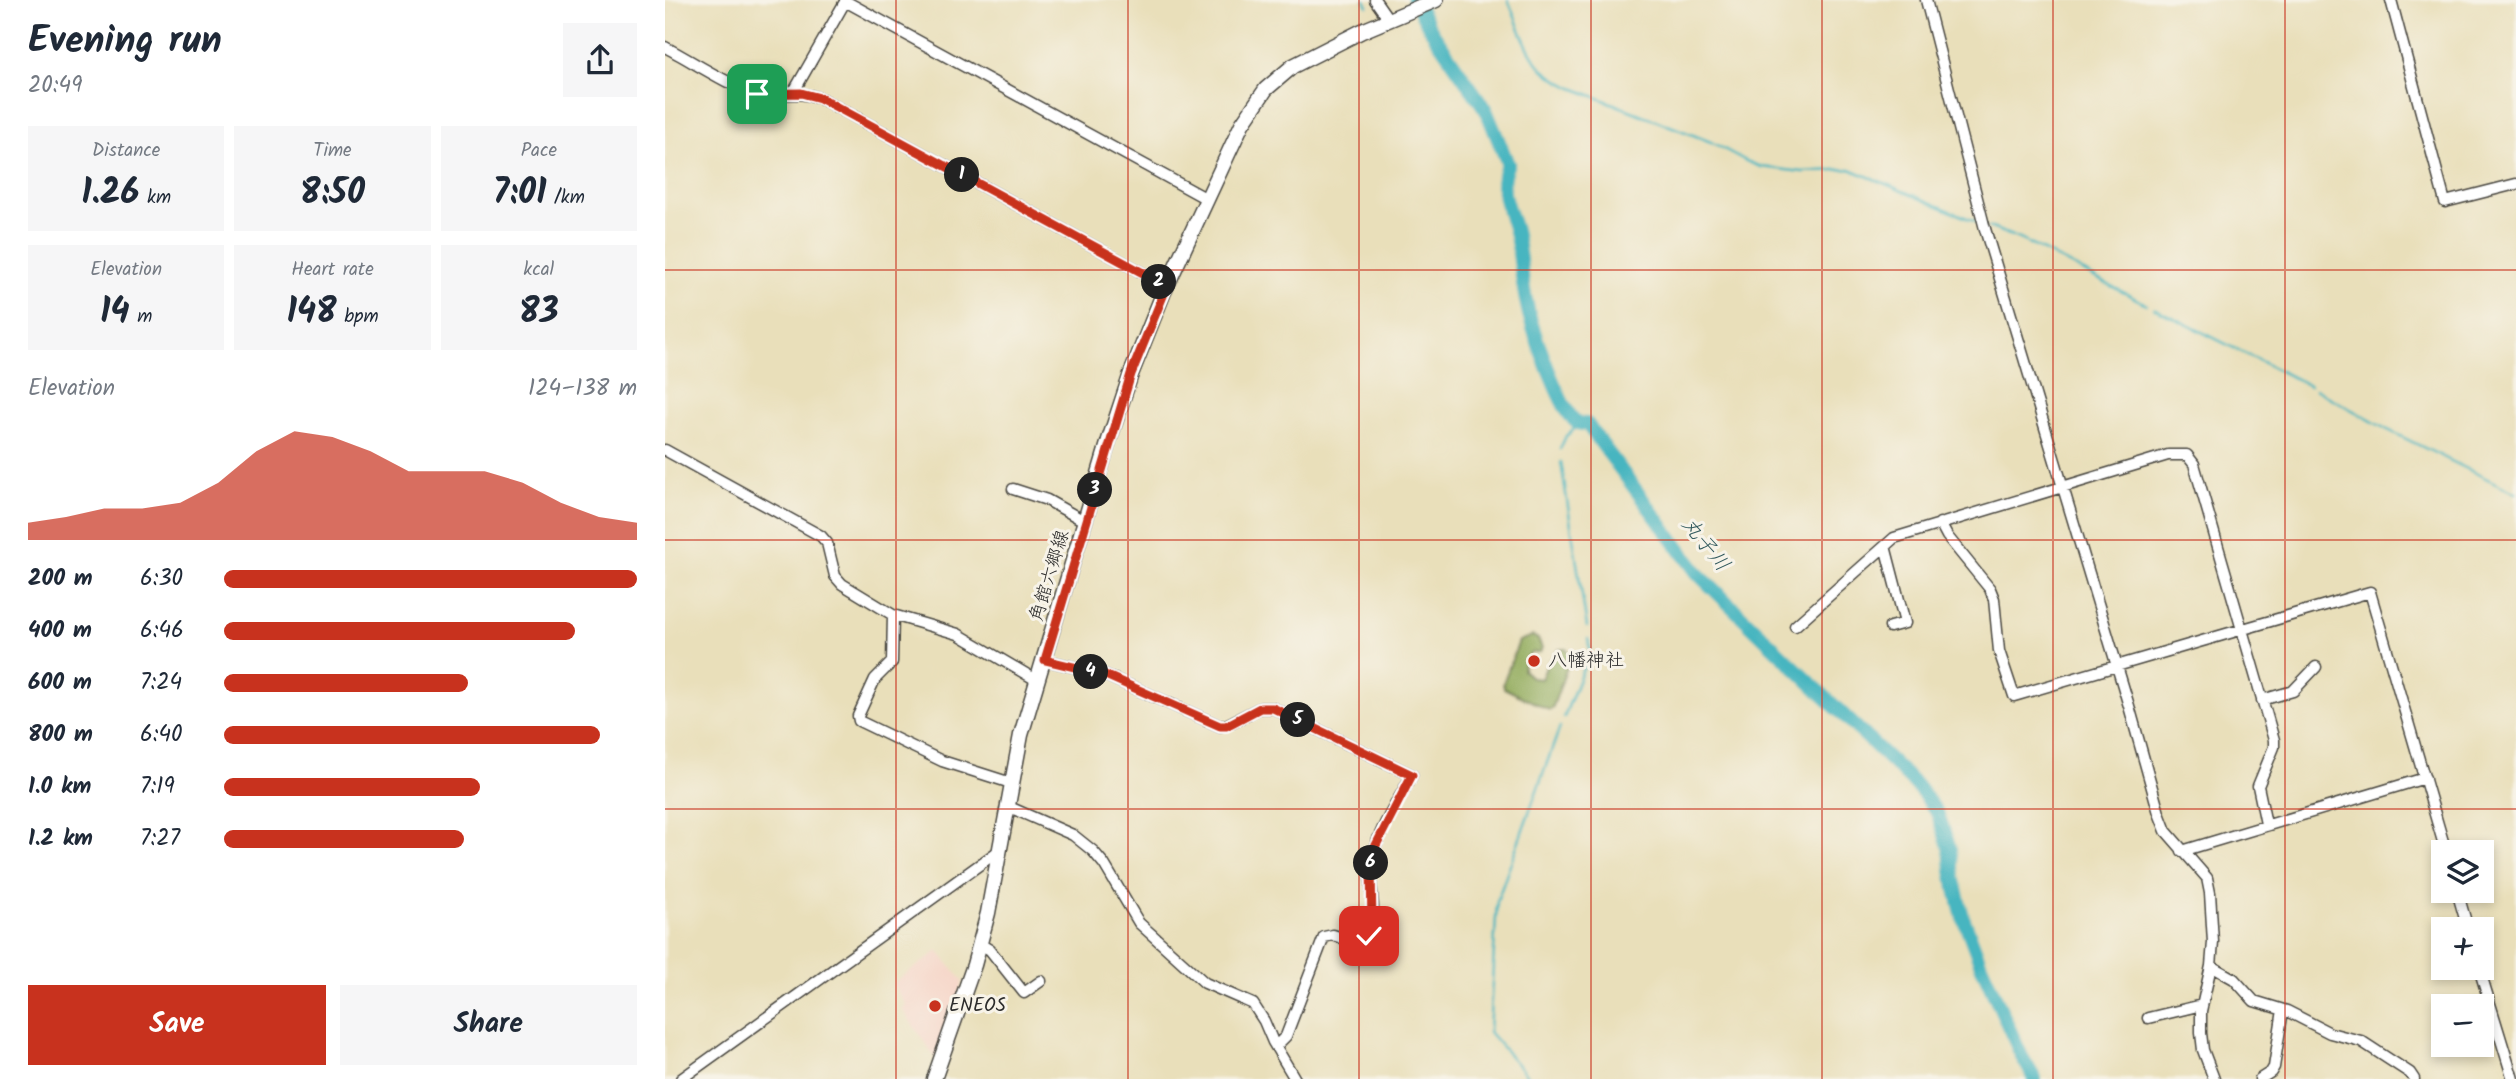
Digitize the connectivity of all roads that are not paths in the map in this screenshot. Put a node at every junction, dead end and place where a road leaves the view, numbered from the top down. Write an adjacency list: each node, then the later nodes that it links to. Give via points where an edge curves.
1 (1375, 0): 6 (street)
2 (1436, 0): 6 (main road, 角館六郷線)
3 (1926, 0): 13 (street, via 1984,223)
4 (2391, 0): 9 (street, via 2445,202)
5 (846, 1): 8 (street); 10 (street)
6 (1389, 20): 10 (main road, 角館六郷線, via 1305,59 1266,89 1249,111)
7 (665, 47): 8 (street, via 747,90)
8 (793, 93): 11 (street, via 820,98)
9 (2516, 184)
10 (1207, 199): 11 (main road, 角館六郷線)
11 (1167, 286): 15 (main road, 角館六郷線, via 1131,374)
12 (665, 450): 18 (street, via 821,536 842,584)
13 (2062, 487): 16 (street); 21 (street, via 2168,455 2181,453 2191,459); 23 (street)
14 (1013, 489): 15 (street, via 1047,500)
15 (1086, 522): 22 (main road, 角館六郷線)
16 (1940, 523): 17 (street, via 1893,538); 23 (street, via 1994,599 1999,651 2014,696)
17 (1885, 546): 19 (street); 20 (street, via 1905,624)
18 (893, 615): 25 (street, via 958,634); 28 (street, via 892,662 875,679 859,721 941,761)
19 (1795, 626)
20 (1890, 628)
21 (2242, 629): 23 (street); 26 (street); 27 (street, via 2370,592)
22 (1045, 660): 25 (main road, 角館六郷線); 41 (street, via 1103,674 1220,726 1260,708 1273,708 1412,775 1373,851 1369,936 1354,942 1324,937 1286,1036)
23 (2116, 667): 33 (street, via 2159,813)
24 (2316, 667): 26 (street, via 2294,691)
25 (1038, 681): 28 (main road, 角館六郷線)
26 (2262, 700): 30 (street, via 2274,747 2257,786)
27 (2425, 778): 30 (street); 31 (street)
28 (1011, 783): 29 (main road, 角館六郷線)
29 (1007, 806): 32 (main road, 角館六郷線); 41 (street, via 1073,835 1093,851 1139,923 1205,983 1253,1004)
30 (2266, 824): 33 (street)
31 (2443, 840)
32 (1000, 850): 34 (main road, 角館六郷線); 42 (street)
33 (2182, 851): 35 (street, via 2207,878)
34 (980, 944): 37 (street, via 991,950 1024,993); 43 (main road, 角館六郷線)
35 (2211, 966): 38 (street); 39 (street, via 2244,987 2254,1001)
36 (2483, 980): 48 (street)
37 (1041, 981)
38 (2202, 1006): 40 (street); 45 (street, via 2203,1050)
39 (2283, 1010): 46 (street, via 2274,1067); 47 (street, via 2330,1034 2372,1046)
40 (2148, 1018)
41 (1276, 1046): 44 (street)
42 (681, 1079)
43 (934, 1079)
44 (1295, 1079)
45 (2214, 1079)
46 (2260, 1079)
47 (2414, 1079)
48 (2513, 1079)

